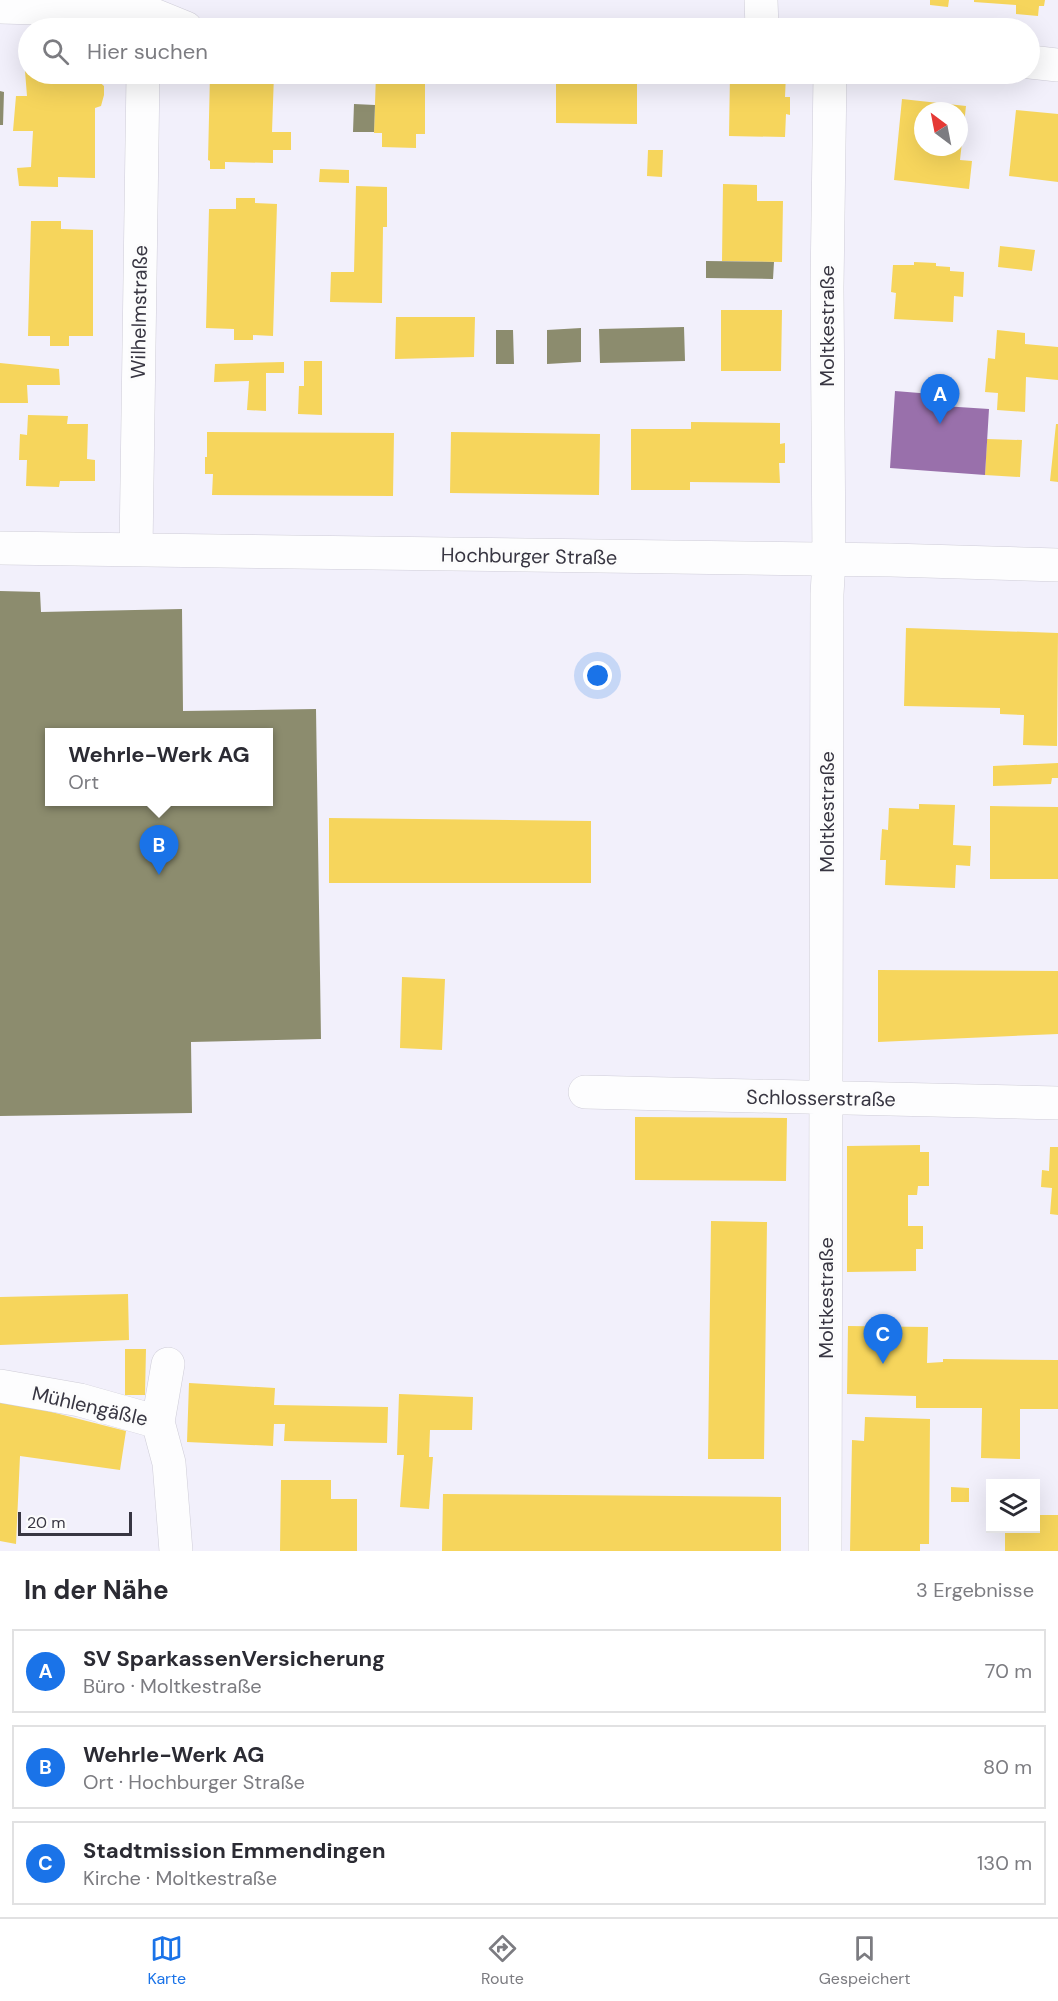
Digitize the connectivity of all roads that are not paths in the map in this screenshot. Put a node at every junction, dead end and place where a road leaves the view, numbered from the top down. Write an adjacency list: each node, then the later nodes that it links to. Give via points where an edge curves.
1 (761, 0): 4 (street)
2 (0, 7): 3 (street)
3 (144, 13)
4 (762, 18)
5 (1040, 63): 6 (street)
6 (1058, 65)
7 (143, 84): 10 (street, Wilhelmstraße)
8 (830, 84): 11 (street, Moltkestraße)
9 (0, 548): 10 (street, Hochburger Straße)
10 (136, 550): 11 (street, Hochburger Straße)
11 (829, 561): 12 (street, Hochburger Straße); 14 (street, Moltkestraße)
12 (1058, 565)
13 (585, 1092): 14 (street, Schlosserstraße)
14 (827, 1099): 15 (street, Schlosserstraße); 20 (street, Moltkestraße)
15 (1058, 1103)
16 (168, 1364): 18 (street)
17 (0, 1386): 18 (street, Mühlengäßle, via 80,1400)
18 (158, 1422): 19 (street, Mühlengäßle, via 169,1463)
19 (176, 1551)
20 (825, 1551)

